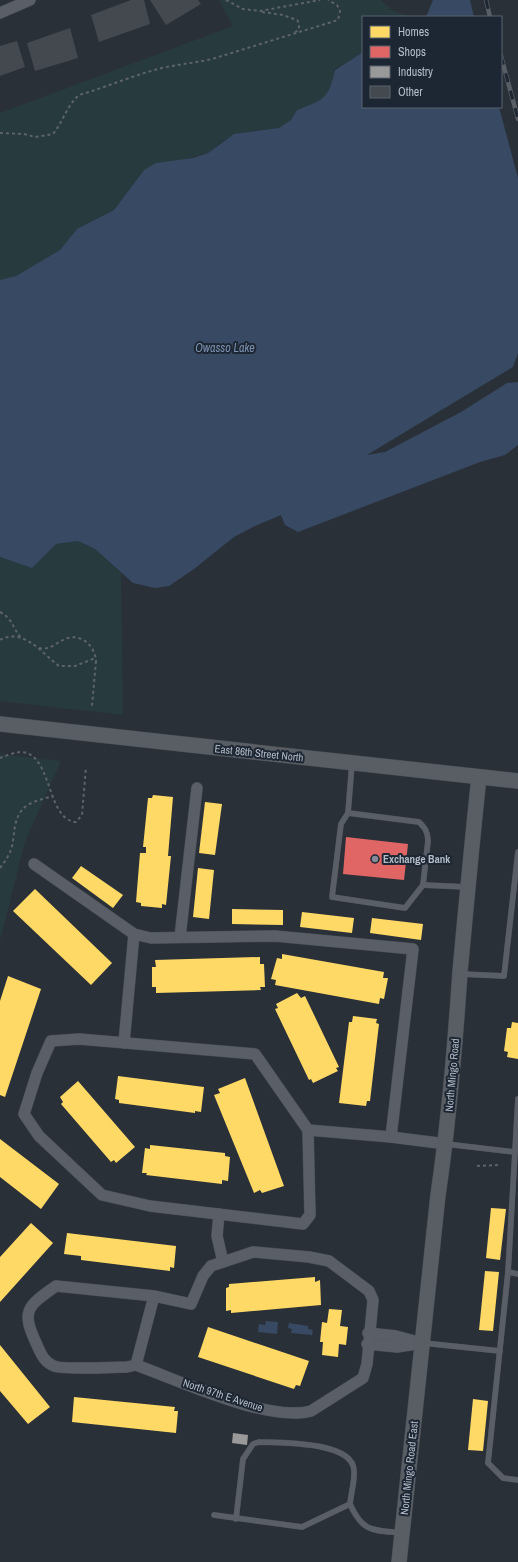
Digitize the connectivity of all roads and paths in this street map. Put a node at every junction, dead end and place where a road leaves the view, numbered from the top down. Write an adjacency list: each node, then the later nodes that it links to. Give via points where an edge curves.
1 (30, 0): 6 (street)
2 (226, 0): 5 (path, via 243,9)
3 (320, 0): 5 (path)
4 (328, 0): 7 (path, via 340,10 338,20)
5 (260, 11): 7 (path, via 297,20 299,29)
6 (0, 13)
7 (290, 36): 8 (path, via 193,64 164,68 79,95 72,100 61,125 53,134 35,137)
8 (0, 133)
9 (0, 612): 10 (path, via 10,618 14,630)
10 (21, 638): 11 (path, via 5,637); 12 (path)
11 (0, 640)
12 (38, 648): 13 (path, via 59,666 75,666 88,660); 13 (path, via 50,648 68,638 82,639 93,648)
13 (96, 661): 14 (path)
14 (92, 706)
15 (0, 724): 17 (street, East 86th Street North)
16 (0, 758): 22 (path, via 27,752 37,761)
17 (352, 763): 19 (street, East 86th Street North); 23 (lane)
18 (86, 767): 22 (path, via 82,815 76,822 65,817)
19 (479, 777): 20 (street, East 86th Street North); 29 (street, North Mingo Road)
20 (518, 781)
21 (197, 788): 31 (street)
22 (53, 796): 27 (path, via 34,802 22,810 16,821 8,857)
23 (348, 813): 28 (lane, via 419,822 428,834); 28 (lane, via 341,824 332,897 405,908)
24 (518, 852): 25 (lane)
25 (518, 860): 32 (lane, via 504,976)
26 (34, 864): 30 (street)
27 (0, 868)
28 (423, 885): 29 (lane)
29 (468, 887): 32 (street, North Mingo Road)
30 (134, 934): 31 (street, via 151,938); 33 (street)
31 (180, 937): 36 (street, via 275,936 413,949)
32 (460, 974): 37 (street, North Mingo Road)
33 (124, 1043): 35 (street, via 255,1054); 41 (street, via 79,1039 51,1041 37,1073 24,1114 39,1136 102,1195 150,1206)
34 (518, 1099): 38 (lane)
35 (308, 1130): 36 (street); 41 (street, via 310,1215 303,1224)
36 (391, 1137): 37 (street)
37 (446, 1144): 38 (lane); 47 (street, North Mingo Road, via 438,1195)
38 (515, 1152): 43 (lane)
39 (498, 1165): 40 (path)
40 (477, 1166)
41 (219, 1214): 42 (street, via 217,1236)
42 (223, 1262): 45 (street, North 97th E Avenue, via 211,1266 203,1276 191,1304); 46 (street, North 97th E Avenue, via 253,1252 329,1261 369,1291 373,1300)
43 (508, 1272): 44 (lane); 48 (lane)
44 (518, 1274)
45 (154, 1296): 49 (street); 49 (street, North 97th E Avenue, via 56,1286 35,1301 27,1316 28,1327 44,1360 55,1366)
46 (368, 1339): 47 (street, via 397,1347); 49 (street, North 97th E Avenue, via 367,1364 363,1378 311,1411 301,1414 258,1409)
47 (423, 1343): 48 (lane); 50 (street, North Mingo Road)
48 (500, 1351): 51 (lane, via 488,1463 503,1478)
49 (136, 1365)
50 (419, 1373): 55 (street, North Mingo Road East)
51 (518, 1480)
52 (350, 1504): 54 (lane, via 302,1526); 54 (lane, via 354,1469 351,1460 344,1453 305,1443 259,1442 253,1444 243,1459); 55 (lane, via 354,1514 368,1529)
53 (214, 1515): 54 (lane)
54 (236, 1519)
55 (402, 1533): 56 (street, North Mingo Road East)
56 (399, 1562)

